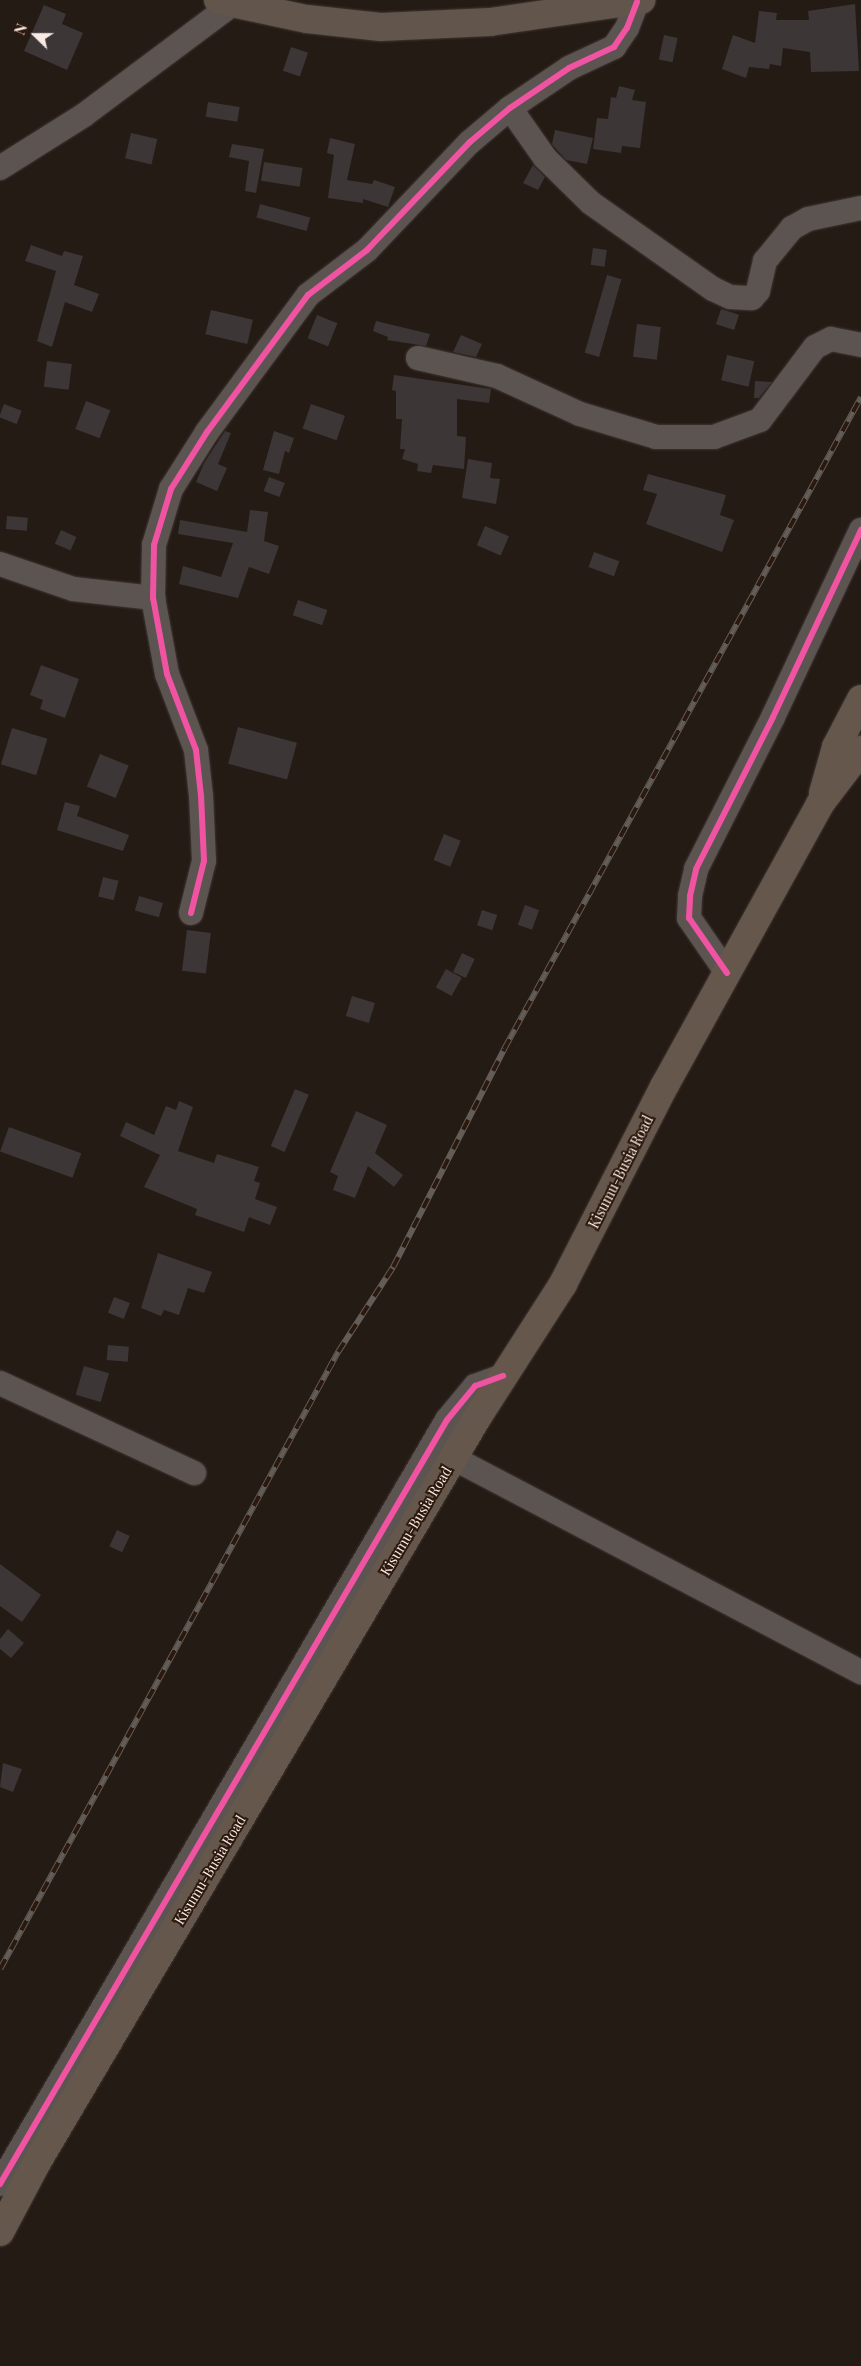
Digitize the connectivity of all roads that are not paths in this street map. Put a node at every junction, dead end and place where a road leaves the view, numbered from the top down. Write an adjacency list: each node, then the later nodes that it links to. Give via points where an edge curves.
1 (639, 1): 2 (main road, via 490,22 381,26 307,19); 3 (street, via 614,47 570,68)
2 (224, 3): 4 (street, via 84,115)
3 (510, 108): 5 (street, via 545,158 591,203 713,289 730,296 752,298 758,291 765,260 792,228 808,219); 10 (street, via 470,142 367,250 308,295 291,315 207,432 171,489 154,545)
4 (0, 168)
5 (861, 208)
6 (861, 345): 7 (street, via 831,339 814,347 760,420 714,437 656,437 580,414 497,376)
7 (418, 358)
8 (861, 530): 15 (street, via 773,717 696,869 690,896 690,918 701,939)
9 (0, 564): 10 (street, via 73,589)
10 (153, 598): 14 (street, via 167,674 196,750 204,861)
11 (861, 699): 13 (highway, via 836,746)
12 (861, 750): 13 (highway)
13 (820, 804): 15 (highway, Kisumu-Busia Road)
14 (191, 913)
15 (727, 973): 16 (highway, Kisumu-Busia Road, via 665,1084 563,1284)
16 (503, 1376): 18 (highway, Kisumu-Busia Road); 21 (street, via 474,1386 447,1420)
17 (0, 1382): 19 (street)
18 (453, 1458): 20 (street); 22 (highway, Kisumu-Busia Road, via 36,2164)
19 (194, 1473)
20 (861, 1672)
21 (0, 2184)
22 (0, 2232)

